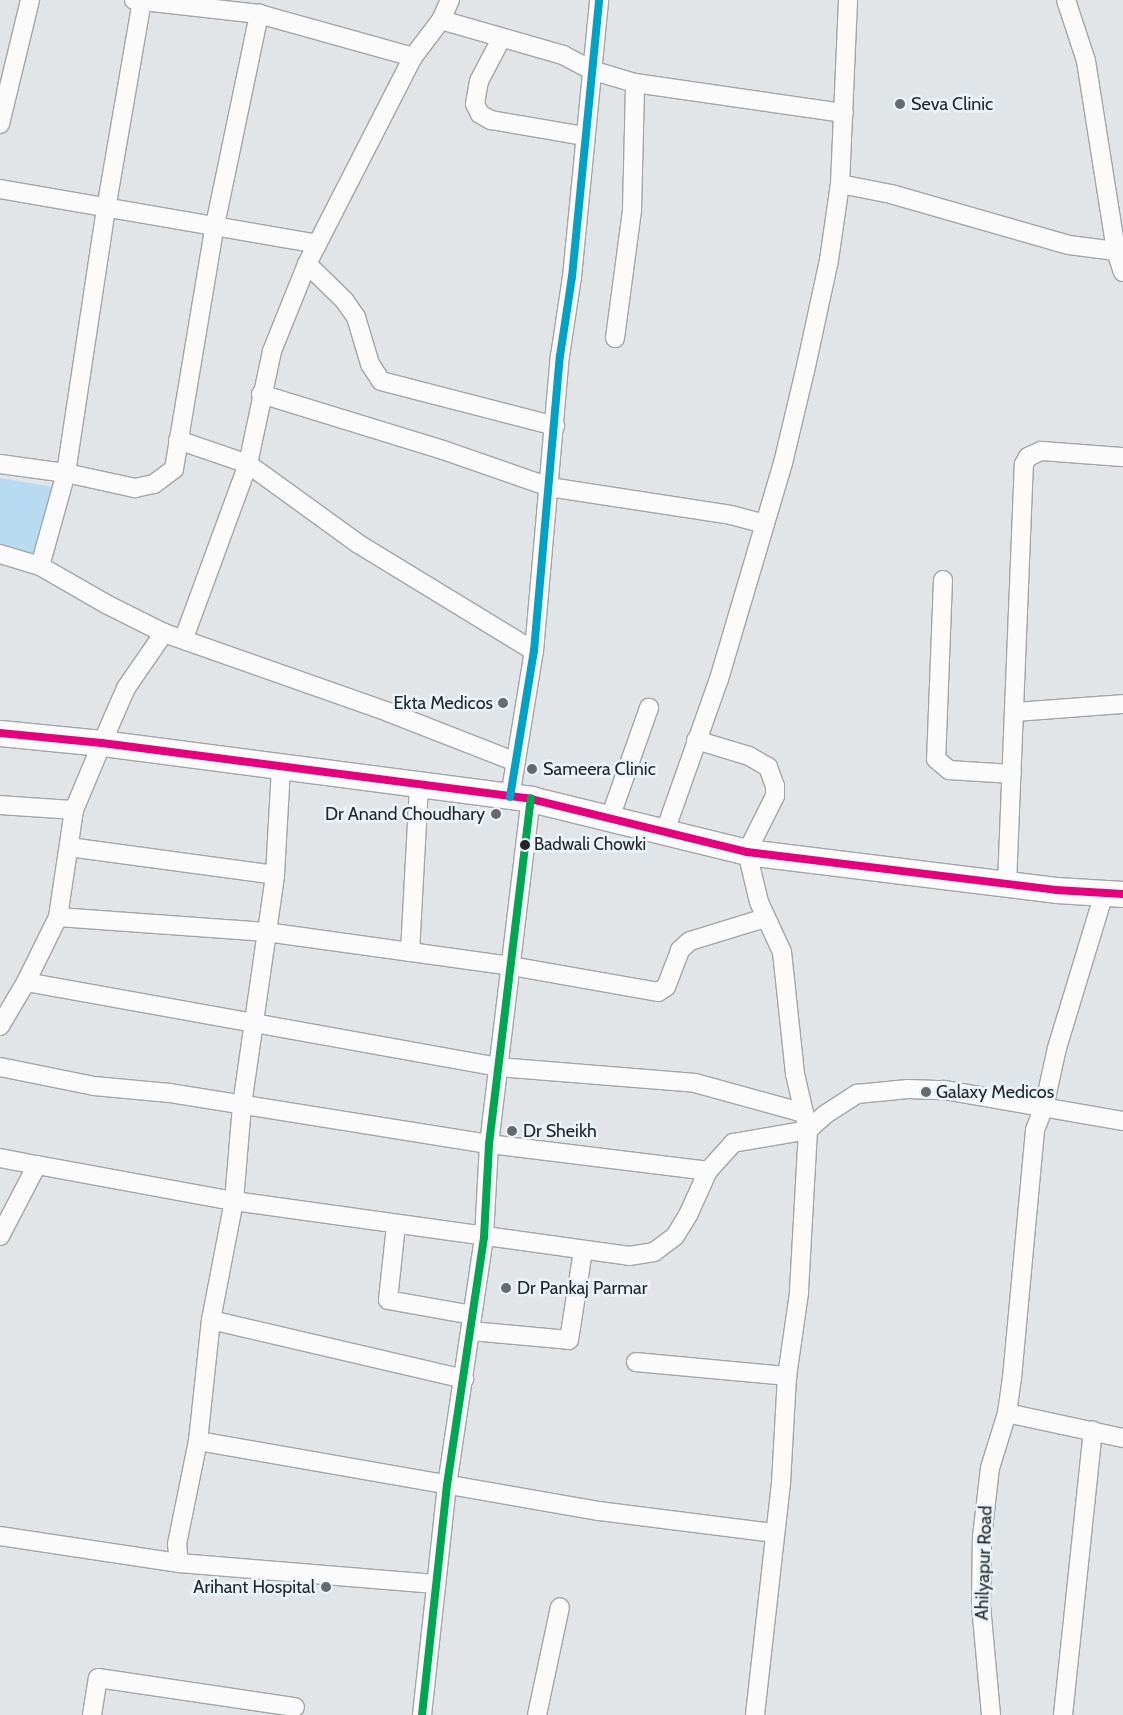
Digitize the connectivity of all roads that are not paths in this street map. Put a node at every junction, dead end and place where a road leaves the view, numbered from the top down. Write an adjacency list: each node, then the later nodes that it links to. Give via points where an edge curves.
1 (30, 0): 15 (street)
2 (450, 0): 9 (street)
3 (599, 0): 12 (street)
4 (848, 0): 14 (street)
5 (1066, 0): 22 (street, via 1086,61)
6 (138, 1): 7 (street); 19 (street)
7 (211, 3): 8 (street)
8 (260, 14): 11 (street); 20 (street)
9 (441, 20): 10 (street); 11 (street)
10 (501, 39): 12 (street, via 563,54); 16 (street, via 479,81 475,104 480,114 491,120)
11 (413, 57): 21 (street)
12 (591, 70): 13 (street); 16 (street)
13 (636, 83): 14 (street); 25 (street, via 632,210)
14 (844, 113): 17 (street)
15 (0, 124)
16 (585, 136): 27 (street)
17 (840, 184): 22 (street, via 892,194 1070,245); 34 (street, via 823,288)
18 (0, 189): 19 (street)
19 (106, 209): 20 (street); 32 (street)
20 (215, 225): 21 (street); 28 (street)
21 (317, 244): 23 (street)
22 (1116, 251): 24 (street)
23 (307, 264): 26 (street, via 272,351); 27 (street, via 344,300 356,318 370,364 381,381)
24 (1123, 272)
25 (615, 338)
26 (261, 394): 31 (street); 33 (street, via 443,450)
27 (555, 426): 33 (street)
28 (178, 440): 31 (street); 32 (street, via 174,469 154,484 136,488)
29 (1123, 457): 43 (street, via 1041,451 1028,457 1024,464)
30 (0, 464): 32 (street)
31 (248, 464): 39 (street); 40 (street, via 357,544)
32 (66, 473): 36 (street)
33 (549, 487): 34 (street, via 731,515); 40 (street)
34 (766, 524): 45 (street, via 719,679)
35 (0, 554): 36 (street)
36 (40, 566): 38 (street)
37 (943, 580): 49 (street, via 936,759 949,770)
38 (164, 633): 39 (street); 46 (street, via 126,688)
39 (184, 638): 47 (street)
40 (534, 651): 47 (street)
41 (1123, 704): 43 (street)
42 (649, 708): 54 (street)
43 (1014, 712): 49 (street)
44 (0, 733): 46 (main road)
45 (696, 740): 55 (street); 57 (street, via 749,756 768,767 776,786 775,796)
46 (102, 743): 48 (main road); 53 (street)
47 (516, 762): 51 (street)
48 (281, 768): 50 (main road); 58 (street)
49 (1012, 774): 59 (street)
50 (419, 784): 51 (main road); 64 (street)
51 (520, 798): 54 (main road); 65 (street)
52 (0, 805): 53 (street)
53 (74, 810): 56 (street)
54 (610, 818): 55 (main road)
55 (664, 834): 57 (main road)
56 (69, 847): 58 (street); 61 (street)
57 (747, 852): 59 (main road); 62 (street)
58 (275, 875): 63 (street)
59 (1007, 884): 60 (main road)
60 (1113, 893): 72 (street, Ahilyapur Road, via 1057,1048)
61 (58, 917): 63 (street); 66 (street)
62 (765, 918): 65 (street, via 690,941 680,950 666,987 658,992); 73 (street, via 782,952 795,1074)
63 (266, 932): 64 (street); 67 (street)
64 (410, 952): 65 (street)
65 (511, 966): 70 (street)
66 (26, 982): 67 (street); 68 (street)
67 (254, 1023): 70 (street); 71 (street)
68 (0, 1026)
69 (0, 1067): 71 (street, via 94,1086 170,1093)
70 (498, 1067): 73 (street, via 622,1074 696,1083); 75 (street)
71 (242, 1105): 75 (street); 79 (street)
72 (1044, 1107): 73 (street, via 944,1090 908,1089 857,1094 826,1114); 74 (street); 89 (street, Ahilyapur Road, via 1035,1130)
73 (806, 1121): 78 (street, via 733,1143); 87 (street, via 799,1293)
74 (1123, 1121)
75 (489, 1144): 78 (street); 82 (street)
76 (0, 1158): 77 (street)
77 (38, 1165): 79 (street); 81 (street)
78 (708, 1171): 83 (street, via 688,1216 675,1236 654,1252 629,1256)
79 (234, 1200): 80 (street); 84 (street)
80 (396, 1225): 82 (street); 85 (street, via 388,1300)
81 (0, 1232)
82 (484, 1237): 83 (street); 85 (street)
83 (583, 1251): 85 (street, via 570,1340)
84 (211, 1320): 88 (street); 92 (street)
85 (472, 1323): 88 (street)
86 (636, 1362): 87 (street)
87 (787, 1376): 94 (street, via 781,1482)
88 (464, 1379): 93 (street)
89 (1007, 1414): 90 (street); 104 (street, Ahilyapur Road, via 990,1468 982,1537 980,1606)
90 (1094, 1431): 91 (street); 105 (street)
91 (1123, 1438)
92 (198, 1441): 93 (street); 96 (street, via 177,1544)
93 (447, 1485): 94 (street, via 599,1511); 97 (street)
94 (774, 1533): 103 (street)
95 (0, 1536): 96 (street)
96 (179, 1563): 97 (street)
97 (435, 1584): 101 (street)
98 (560, 1606): 102 (street)
99 (295, 1707): 100 (street, via 98,1678)
100 (92, 1715)
101 (422, 1715)
102 (537, 1715)
103 (756, 1715)
104 (991, 1715)
105 (1063, 1715)

